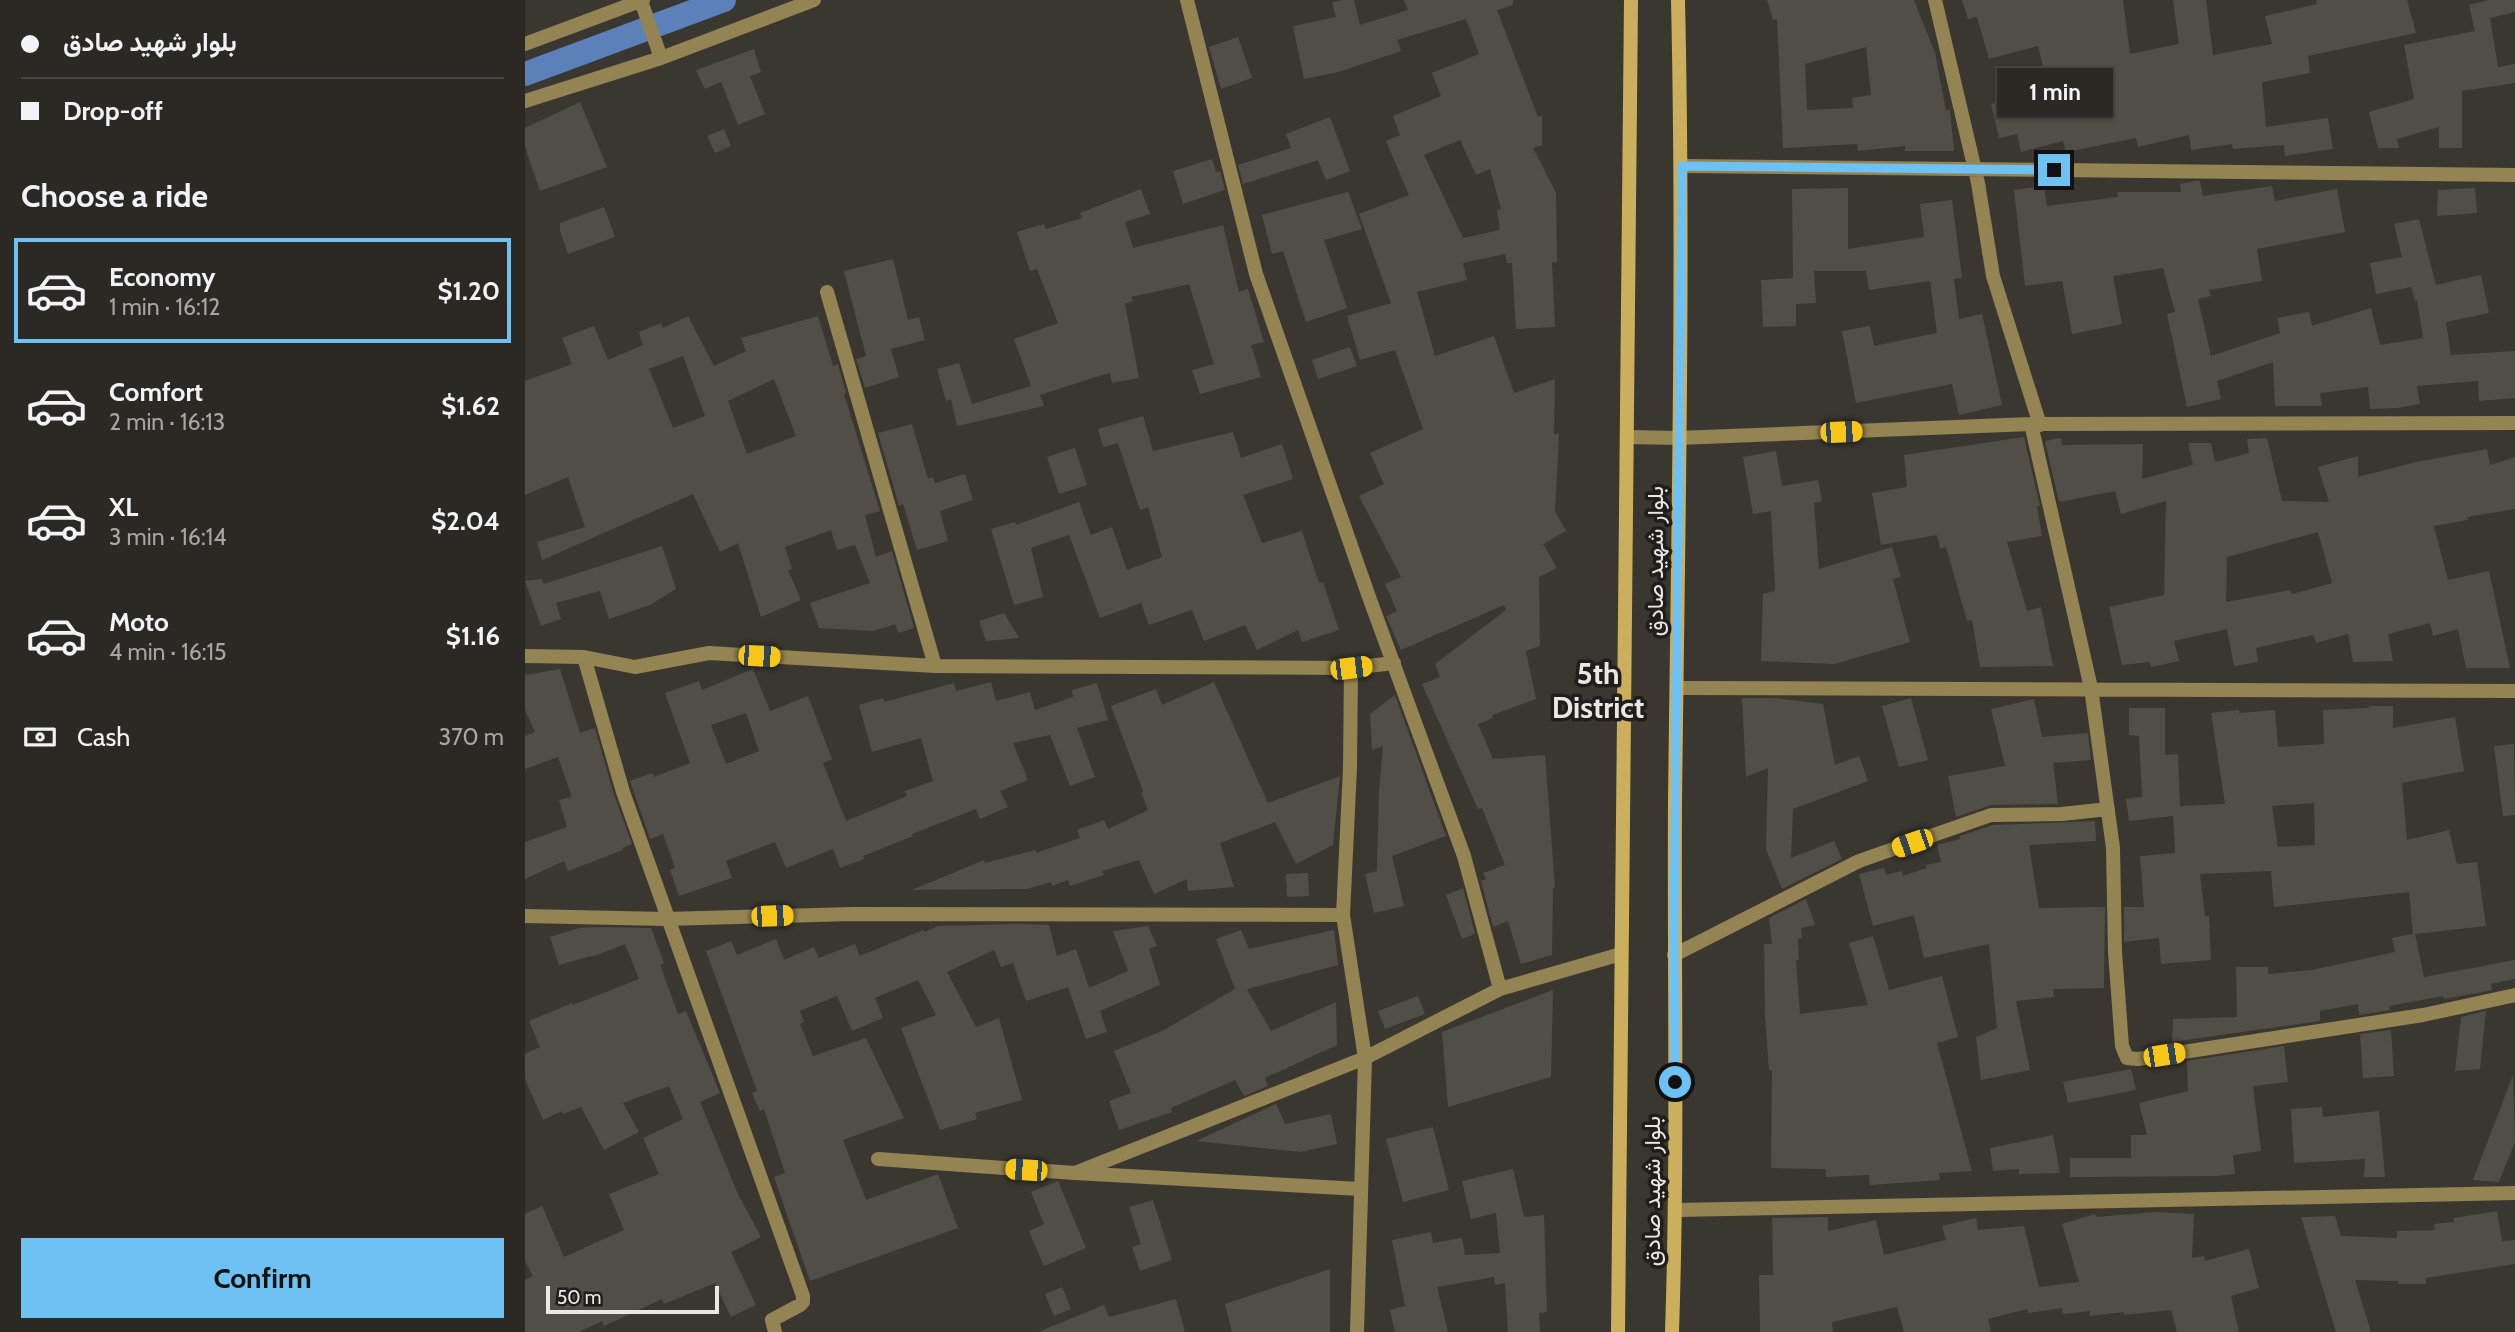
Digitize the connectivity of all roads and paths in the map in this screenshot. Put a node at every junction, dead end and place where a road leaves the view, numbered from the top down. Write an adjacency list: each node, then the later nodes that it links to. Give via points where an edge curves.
1 (642, 0): 7 (street); 8 (street)
2 (814, 0): 8 (street)
3 (1187, 0): 20 (street, via 1257,274)
4 (1631, 0): 16 (main road, بلوار شهید صادق)
5 (1678, 0): 10 (main road, بلوار شهید صادق)
6 (1935, 0): 11 (street)
7 (525, 44)
8 (661, 58): 9 (street)
9 (525, 101)
10 (1682, 166): 11 (street); 17 (main road, بلوار شهید صادق)
11 (1973, 169): 12 (street); 15 (street, via 1993,276)
12 (2515, 176)
13 (827, 292): 21 (street)
14 (2515, 423): 15 (street)
15 (2036, 424): 17 (street); 24 (street)
16 (1626, 437): 17 (street); 30 (main road, بلوار شهید صادق)
17 (1678, 438): 23 (main road, بلوار شهید صادق)
18 (525, 656): 19 (street)
19 (584, 657): 21 (street, via 635,667 709,653); 29 (street)
20 (1394, 663): 22 (street); 32 (street, via 1464,856)
21 (935, 666): 22 (street)
22 (1351, 668): 27 (street)
23 (1677, 688): 24 (street); 31 (main road, بلوار شهید صادق)
24 (2091, 688): 25 (street); 26 (street)
25 (2515, 691)
26 (2108, 809): 31 (street, via 1991,815 1859,861); 33 (street, via 2122,1046 2127,1058 2423,1015)
27 (1343, 915): 29 (street, via 852,914); 34 (street)
28 (525, 916): 29 (street)
29 (666, 919): 40 (street, via 803,1296 800,1305 772,1320)
30 (1621, 954): 32 (street); 42 (main road, بلوار شهید صادق)
31 (1674, 955): 39 (main road, بلوار شهید صادق)
32 (1500, 989): 34 (street)
33 (2515, 995)
34 (1365, 1058): 36 (street); 37 (street)
35 (878, 1159): 36 (street)
36 (1075, 1173): 37 (street)
37 (1360, 1189): 41 (street)
38 (2515, 1193): 39 (street)
39 (1676, 1210): 43 (main road, بلوار شهید صادق)
40 (775, 1332)
41 (1357, 1332)
42 (1618, 1332)
43 (1672, 1332)

